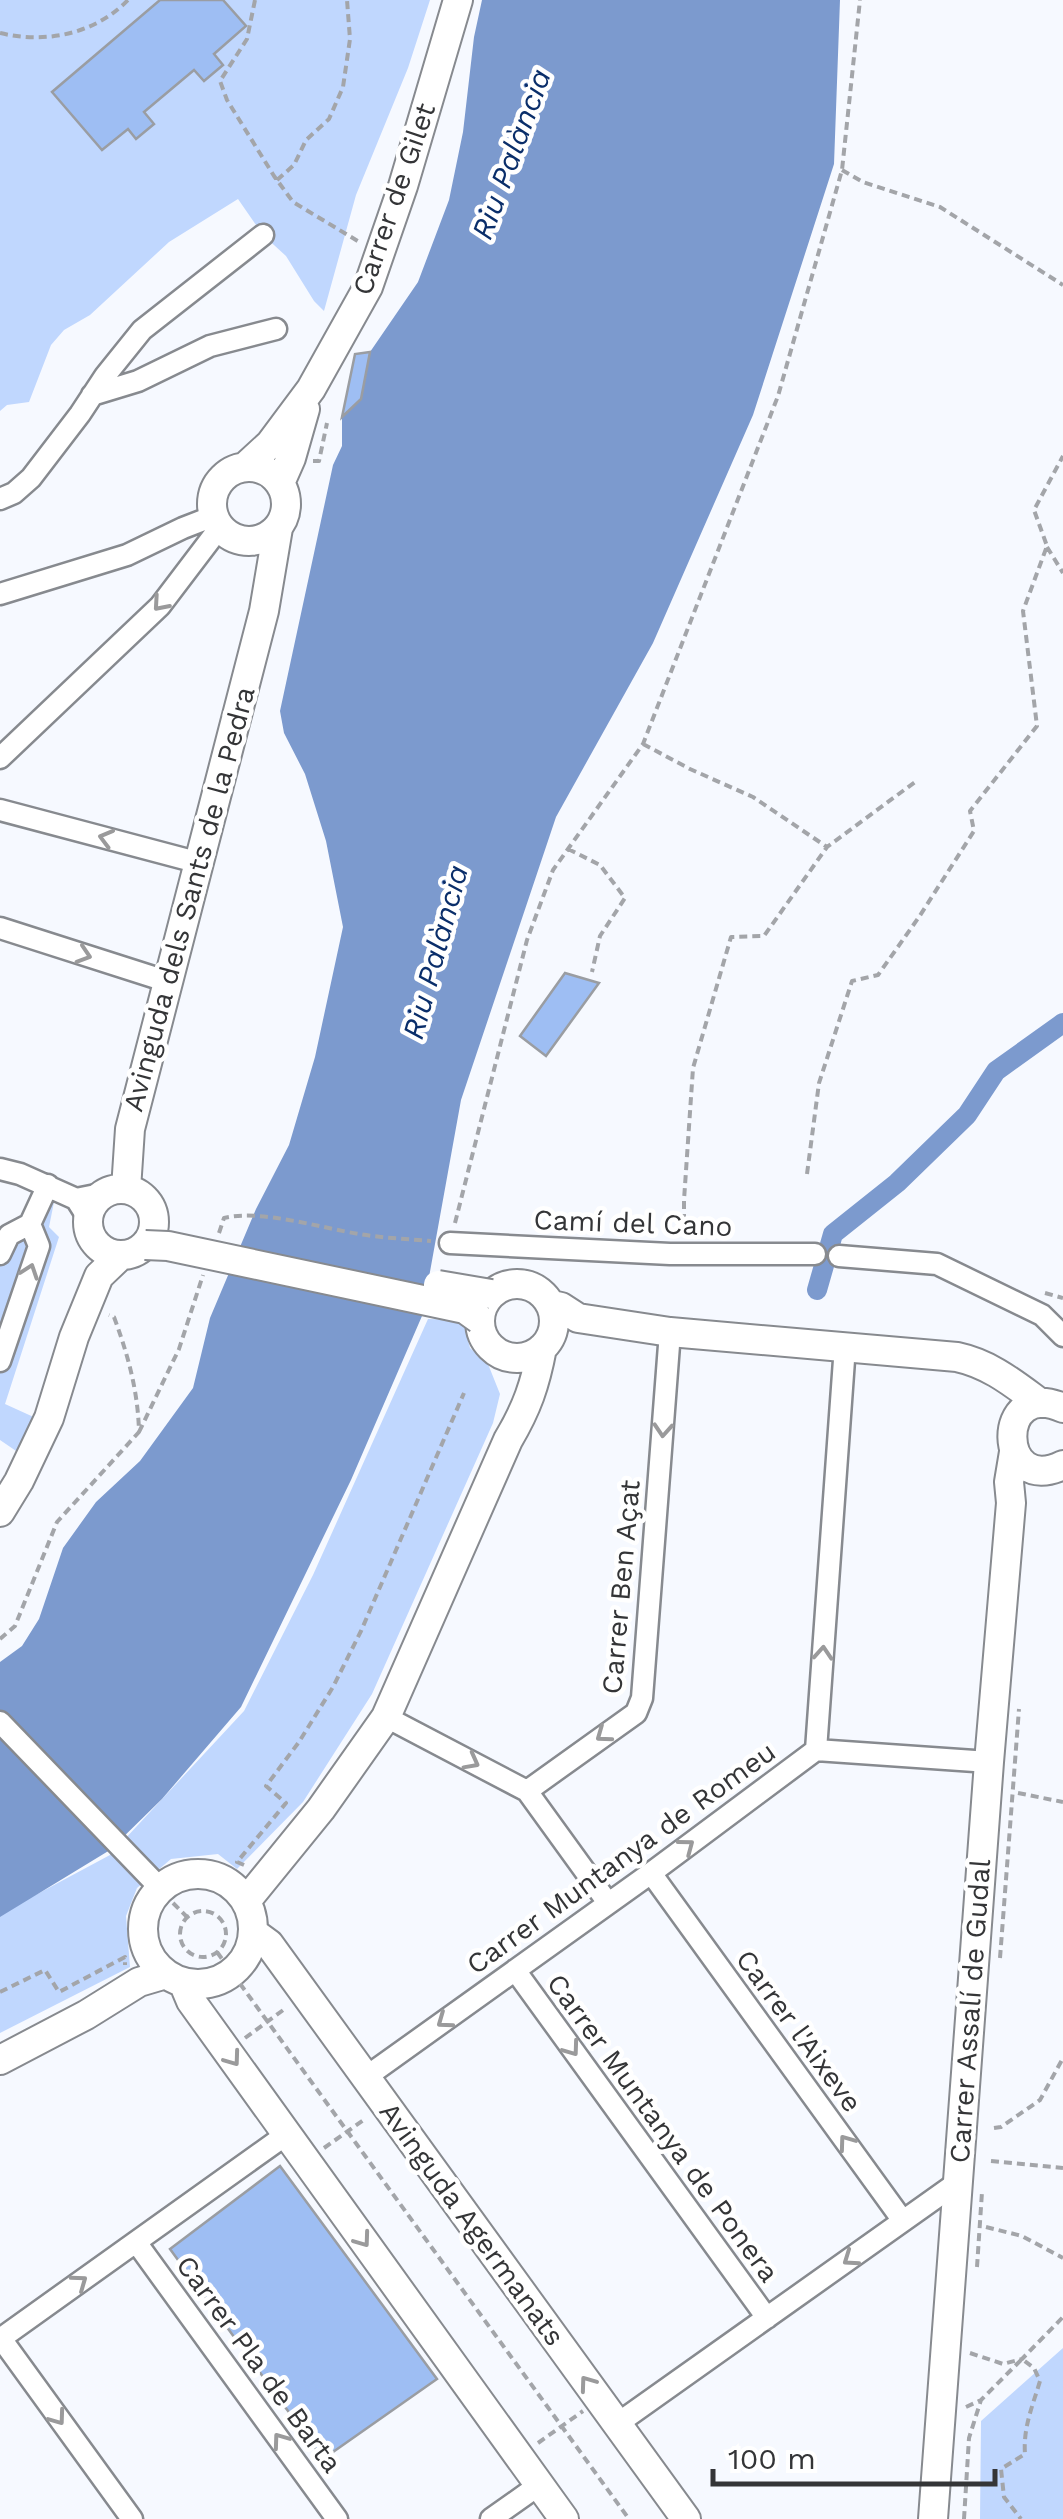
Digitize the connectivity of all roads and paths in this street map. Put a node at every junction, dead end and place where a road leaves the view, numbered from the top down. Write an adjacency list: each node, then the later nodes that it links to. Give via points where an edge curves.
1 (128, 0): 6 (path, via 84,31 58,37)
2 (255, 0): 8 (path, via 247,39 220,82)
3 (347, 0): 8 (path, via 343,86 329,119)
4 (458, 0): 13 (street, Carrer de Gilet, via 368,287)
5 (860, 0): 7 (path)
6 (0, 33)
7 (842, 170): 11 (path, via 940,208); 25 (path, via 778,396)
8 (277, 180): 10 (path, via 293,202)
9 (263, 235): 14 (street, via 142,330)
10 (362, 242)
11 (1063, 285)
12 (276, 329): 14 (street, via 210,346)
13 (311, 389): 16 (street, Carrer de Gilet); 17 (street, Carrer de Gilet)
14 (92, 395): 18 (street, via 30,478)
15 (1063, 456): 21 (path, via 1034,510)
16 (246, 466): 17 (street); 19 (street, via 223,477 213,494)
17 (280, 483): 20 (street, via 286,506)
18 (5, 494)
19 (222, 527): 20 (street, via 246,541); 23 (street, via 183,528 128,555); 24 (street, via 254,577); 26 (street, one-way to 26, via 160,606)
20 (278, 528): 24 (street, Avinguda dels Sants de la Pedra)
21 (1047, 546): 22 (path); 36 (path, via 1024,611 1037,726 970,810 974,831 878,975 852,981 819,1084)
22 (1063, 573)
23 (0, 594)
24 (264, 611): 31 (street, Avinguda dels Sants de la Pedra)
25 (643, 744): 29 (path, via 753,797); 30 (path)
26 (0, 758)
27 (915, 782): 29 (path)
28 (0, 810): 31 (street, one-way to 28)
29 (826, 846): 44 (path, via 764,936 731,937 693,1068)
30 (568, 849): 33 (path, via 600,865 625,898 600,936); 42 (path, via 553,870 527,940)
31 (200, 862): 34 (street, Avinguda dels Sants de la Pedra)
32 (0, 928): 34 (street, one-way to 34)
33 (592, 972)
34 (169, 982): 38 (street, Avinguda dels Sants de la Pedra)
35 (0, 1169): 37 (street)
36 (807, 1174)
37 (48, 1185): 39 (street); 40 (street)
38 (116, 1191): 39 (street, via 94,1203); 41 (street, via 138,1193 153,1211)
39 (86, 1219): 41 (street, via 100,1248); 47 (street)
40 (30, 1224): 43 (street, via 9,1234); 55 (street, one-way to 40, via 38,1246)
41 (140, 1241): 47 (street); 49 (street, bridge, via 465,1309)
42 (450, 1243): 44 (street, Camí del Cano)
43 (0, 1254)
44 (684, 1254): 45 (street, Camí del Cano)
45 (815, 1254)
46 (840, 1256): 52 (street, via 937,1264 1042,1315)
47 (100, 1276): 48 (street)
48 (87, 1304): 61 (street, via 49,1418 19,1481); 63 (path, via 114,1317 136,1388 139,1432 57,1522 16,1626)
49 (485, 1306): 50 (street, via 506,1284 524,1283 540,1291); 54 (street, via 484,1339)
50 (556, 1326): 51 (street); 54 (street, via 532,1355); 58 (street)
51 (670, 1332): 53 (street); 68 (street, Carrer Ben Açat, one-way to 68, via 642,1698 636,1713)
52 (1063, 1336)
53 (844, 1346): 57 (street, via 977,1361); 66 (street, one-way to 53)
54 (508, 1357): 58 (street, via 516,1394)
55 (0, 1360)
56 (464, 1393): 71 (path, via 333,1687 266,1786 286,1804 236,1862)
57 (1040, 1409): 59 (street, Carrer Assalí de Gudal, via 1011,1434)
58 (508, 1440): 64 (street)
59 (1014, 1452): 60 (street, via 1020,1461); 62 (street, Carrer Assalí de Gudal)
60 (1056, 1468): 62 (street, via 1029,1475)
61 (3, 1499)
62 (1011, 1503): 67 (street, Carrer Assalí de Gudal)
63 (0, 1639)
64 (386, 1717): 68 (street, one-way to 68); 71 (street)
65 (0, 1722): 73 (street)
66 (816, 1750): 67 (street, Carrer Muntanya de Romeu); 72 (street, Carrer Muntanya de Romeu, one-way to 66)
67 (989, 1762): 95 (street, Carrer Assalí de Gudal)
68 (527, 1791): 75 (street)
69 (1018, 1793): 70 (path)
70 (1063, 1802)
71 (268, 1872): 74 (street)
72 (651, 1872): 75 (street, Carrer Muntanya de Romeu); 96 (street, Carrer l'Aixeve, one-way to 72)
73 (161, 1890): 74 (street, via 192,1873 218,1876); 78 (street, via 143,1920 144,1940)
74 (238, 1891): 76 (street)
75 (608, 1903): 79 (street, Carrer Muntanya de Romeu)
76 (254, 1934): 77 (street, via 245,1959); 82 (street, Avinguda Agermanats, via 270,1944)
77 (224, 1962): 77 (path, via 226,1931 219,1918 206,1911 191,1914 181,1925 184,1948); 78 (street, via 224,1978 201,1984); 83 (path)
78 (167, 1970): 80 (street); 84 (street)
79 (515, 1970): 87 (street, Carrer Muntanya de Romeu, one-way to 87); 101 (street, Carrer Muntanya de Ponera, one-way to 101)
80 (133, 1986): 81 (path, via 124,1957 59,1992 45,1970); 86 (street)
81 (0, 1992)
82 (306, 1994): 83 (path); 87 (street, Avinguda Agermanats)
83 (268, 2022): 84 (path); 90 (path)
84 (227, 2052): 91 (street, one-way to 91)
85 (1063, 2058): 89 (path, via 1040,2100)
86 (0, 2060)
87 (366, 2077): 88 (street, Avinguda Agermanats)
88 (386, 2104): 90 (path); 105 (street, Avinguda Agermanats, one-way to 88)
89 (994, 2128)
90 (348, 2131): 92 (path); 109 (path)
91 (286, 2134): 92 (street); 98 (street)
92 (306, 2160): 110 (street, one-way to 110)
93 (992, 2161): 94 (path)
94 (1063, 2168)
95 (958, 2182): 96 (street); 118 (street, Carrer Assalí de Gudal)
96 (903, 2221): 101 (street, one-way to 101)
97 (986, 2227): 99 (path, via 1022,2236)
98 (136, 2242): 102 (street, one-way to 98); 113 (street, Carrer Pla de Barta, one-way to 98)
99 (1063, 2258)
100 (1063, 2317): 104 (path)
101 (767, 2318): 108 (street)
102 (0, 2338): 112 (street, one-way to 112)
103 (970, 2353): 104 (path, via 1004,2364)
104 (1022, 2359): 106 (path); 120 (path, via 1040,2380 1028,2412 1025,2454 1001,2469 1004,2497)
105 (599, 2400): 108 (street, Avinguda Agermanats); 109 (path)
106 (981, 2400): 107 (path); 119 (path, via 969,2438)
107 (966, 2407)
108 (617, 2424): 117 (street, Avinguda Agermanats)
109 (562, 2426): 110 (path); 116 (path)
110 (518, 2456): 111 (street)
111 (539, 2485): 114 (street); 115 (street)
112 (132, 2519)
113 (337, 2519)
114 (490, 2519)
115 (564, 2519)
116 (628, 2519)
117 (686, 2519)
118 (933, 2519)
119 (964, 2519)
120 (1020, 2519)

